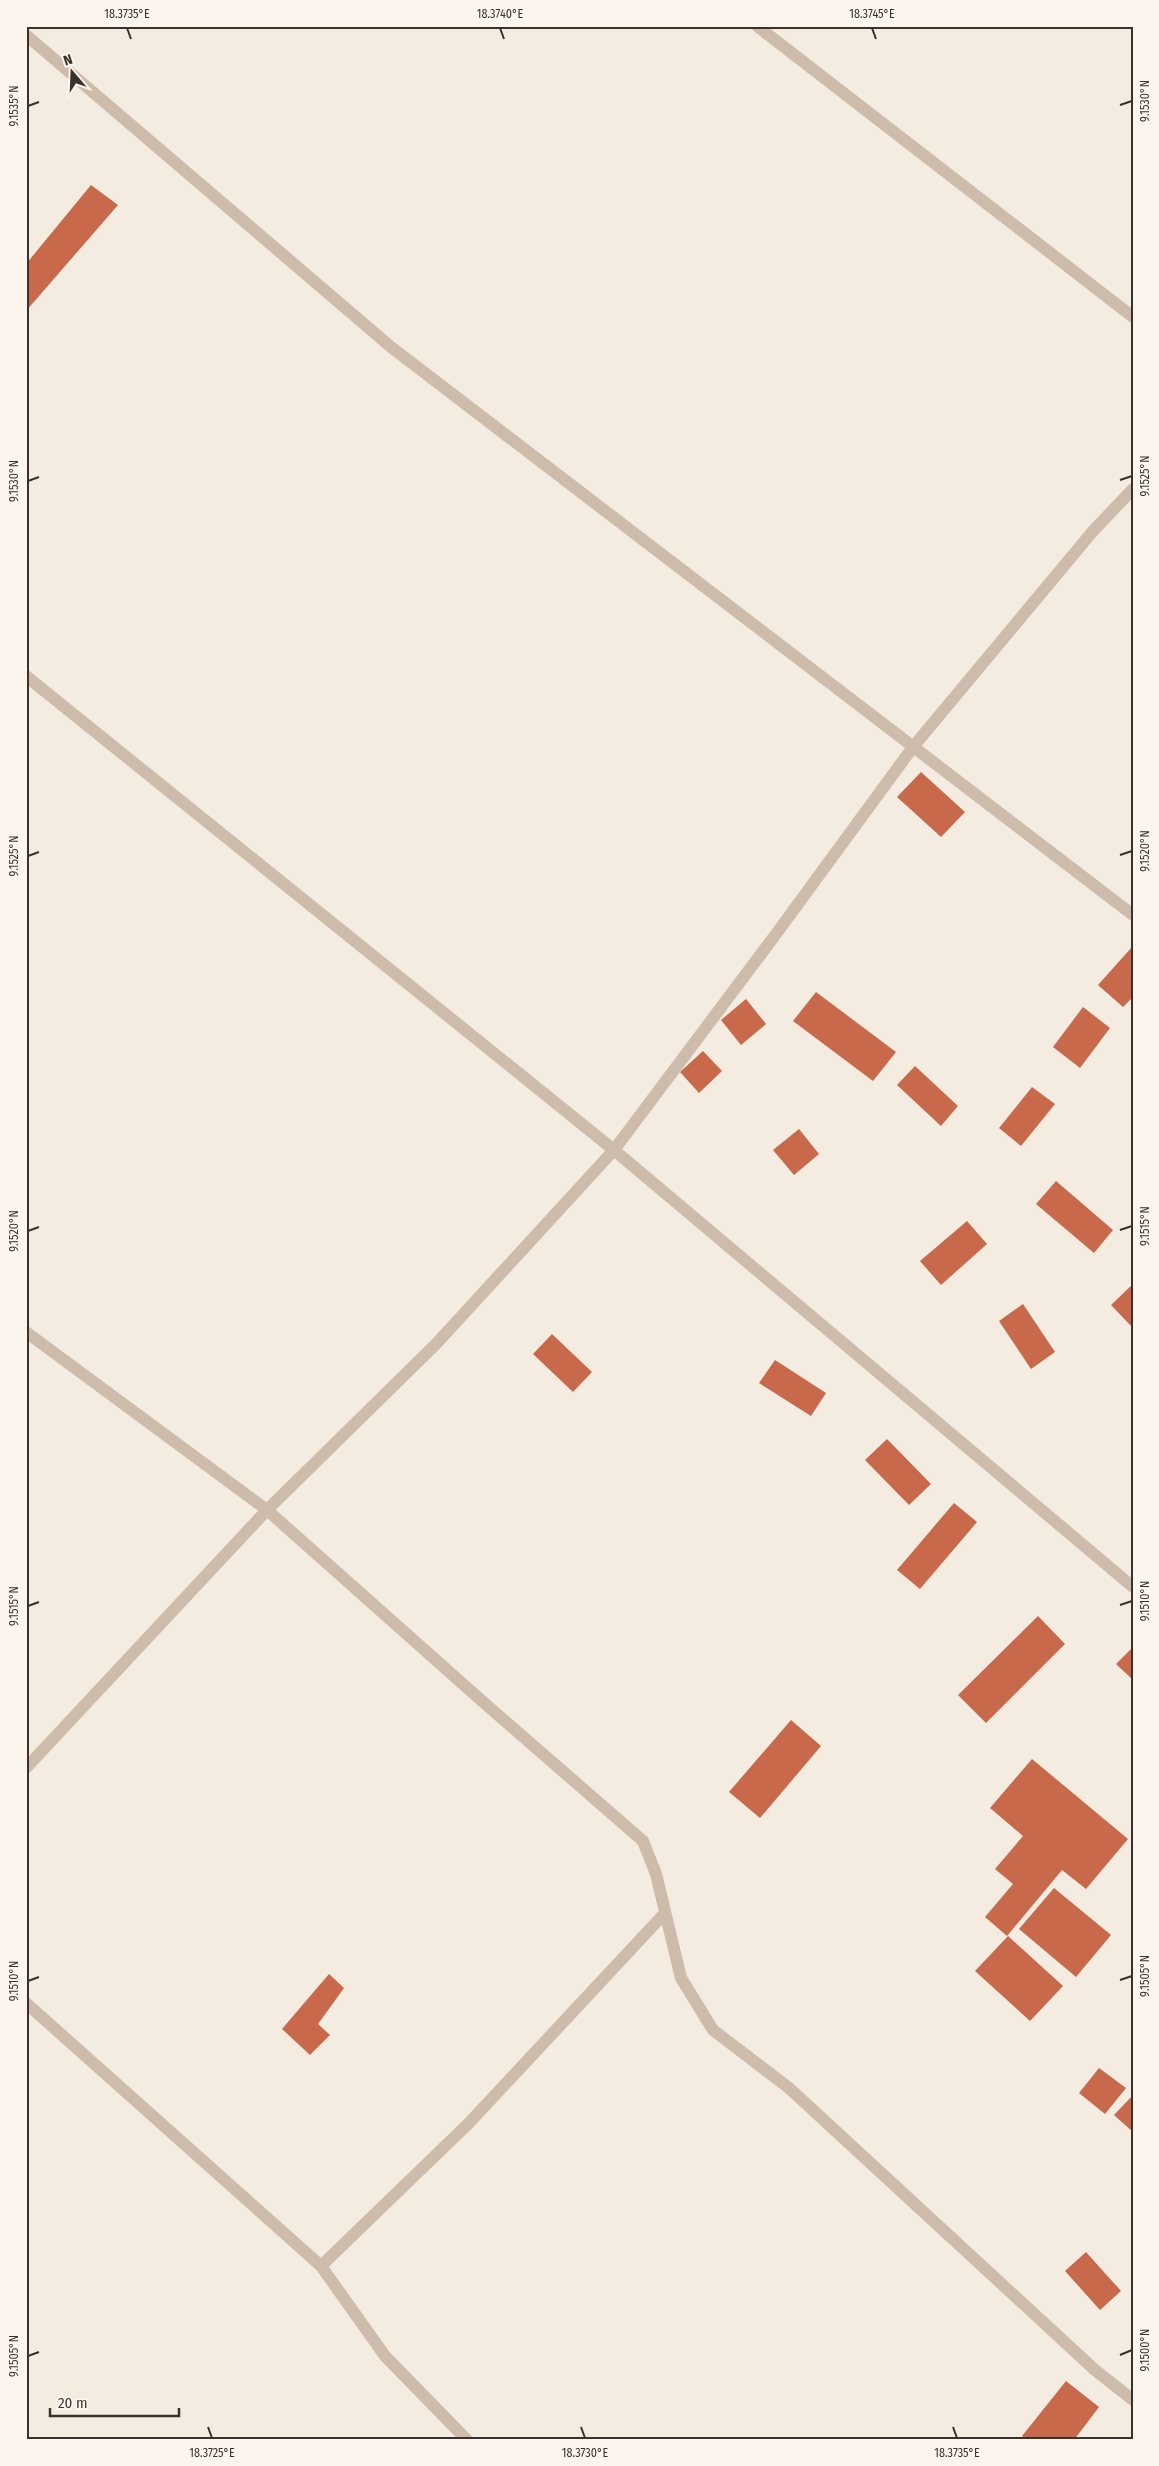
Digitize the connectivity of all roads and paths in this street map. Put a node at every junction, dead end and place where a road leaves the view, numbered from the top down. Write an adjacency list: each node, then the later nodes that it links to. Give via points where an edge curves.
1 (757, 26): 3 (street)
2 (26, 35): 6 (street, via 391,347)
3 (1133, 317)
4 (1133, 489): 6 (street, via 1093,531)
5 (26, 676): 8 (street)
6 (913, 747): 7 (street); 8 (street)
7 (1133, 915)
8 (614, 1150): 10 (street, via 436,1344); 11 (street)
9 (26, 1332): 10 (street)
10 (267, 1510): 12 (street); 13 (street, via 643,1841 656,1874)
11 (1133, 1586)
12 (26, 1768)
13 (664, 1914): 15 (street, via 469,2123); 16 (street, via 681,1978 713,2030 789,2088 1095,2370)
14 (26, 2003): 15 (street)
15 (321, 2266): 17 (street, via 385,2356)
16 (1133, 2400)
17 (467, 2440)

